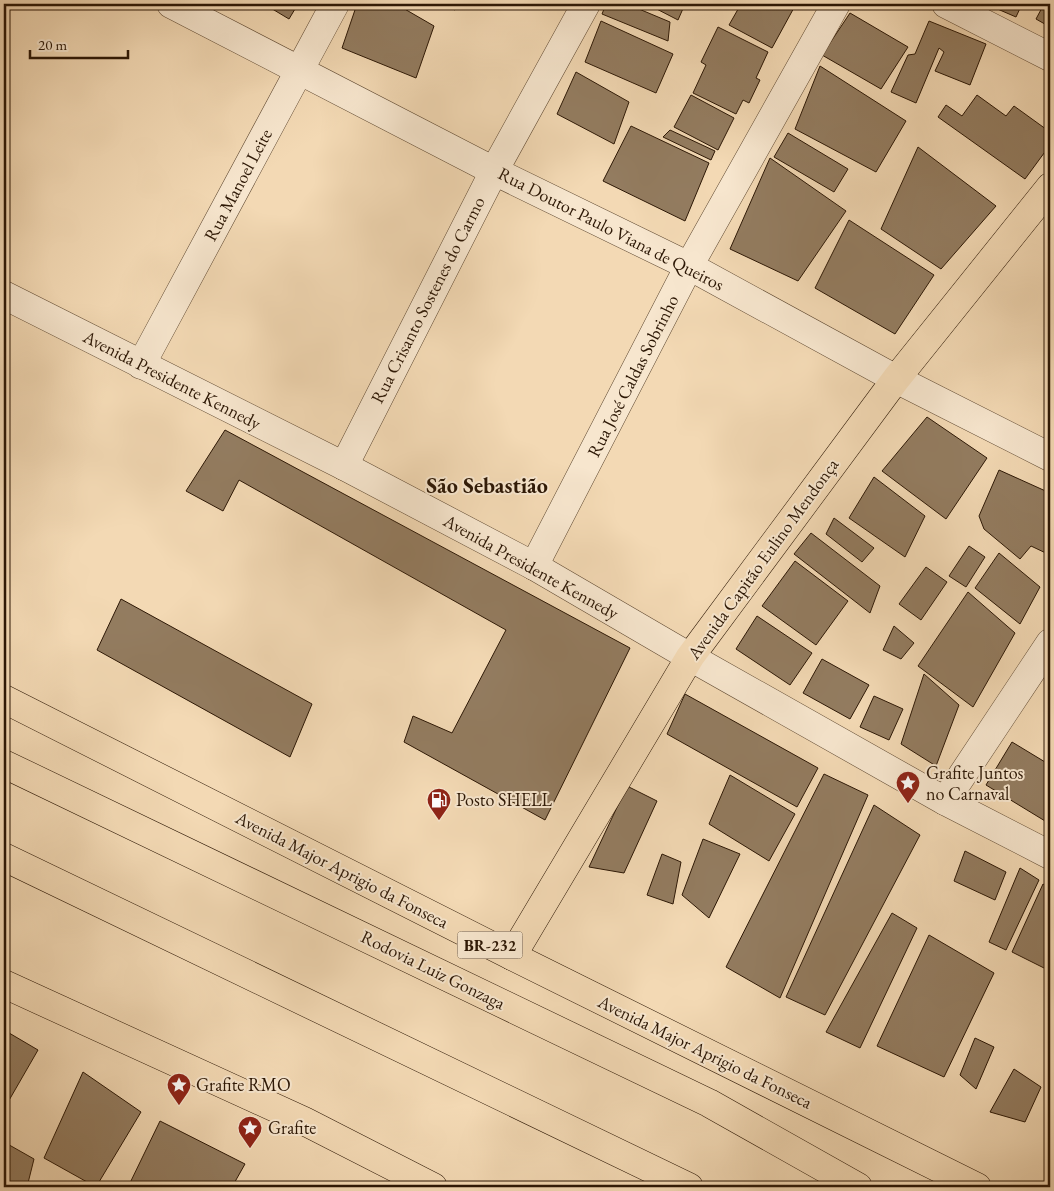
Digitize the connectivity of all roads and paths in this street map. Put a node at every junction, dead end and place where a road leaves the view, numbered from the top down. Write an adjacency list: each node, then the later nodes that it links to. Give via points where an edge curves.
1 (171, 4): 7 (street, Rua Doutor Paulo Viana de Queiros)
2 (335, 4): 7 (street, Rua Manoel Leite)
3 (586, 4): 8 (street, Rua Crisanto Sostenes do Carmo)
4 (836, 4): 10 (street, Rua José Caldas Sobrinho)
5 (946, 4): 6 (street)
6 (1050, 57)
7 (300, 71): 8 (street, Rua Doutor Paulo Viana de Queiros); 12 (street, Rua Manoel Leite)
8 (494, 171): 10 (street, Rua Doutor Paulo Viana de Queiros); 15 (street, Rua Crisanto Sostenes do Carmo)
9 (1050, 187): 13 (main road, Avenida Capitão Eulino Mendonça)
10 (689, 266): 13 (street, Rua Doutor Paulo Viana de Queiros); 16 (street, Rua José Caldas Sobrinho)
11 (4, 295): 12 (street, Avenida Presidente Kennedy)
12 (141, 365): 15 (street, Avenida Presidente Kennedy)
13 (896, 379): 14 (street, Rua Doutor Paulo Viana de Queiros); 18 (main road, Avenida Capitão Eulino Mendonça)
14 (1050, 457)
15 (344, 466): 16 (street, Avenida Presidente Kennedy)
16 (534, 566): 18 (street, Avenida Presidente Kennedy)
17 (1050, 643): 21 (street)
18 (690, 657): 21 (street, Avenida Presidente Kennedy); 24 (main road, Avenida Capitão Eulino Mendonça)
19 (4, 699): 24 (main road, Avenida Major Aprigio da Fonseca / BR-232)
20 (4, 764): 28 (main road, Rodovia Luiz Gonzaga / BR-232, via 710,1103)
21 (945, 801): 22 (street, Avenida Presidente Kennedy)
22 (1050, 855)
23 (4, 857): 27 (main road)
24 (512, 956): 29 (main road, Avenida Major Aprigio da Fonseca / BR-232)
25 (4, 984): 26 (main road, via 304,1121)
26 (433, 1187)
27 (688, 1187)
28 (858, 1187)
29 (977, 1187)

